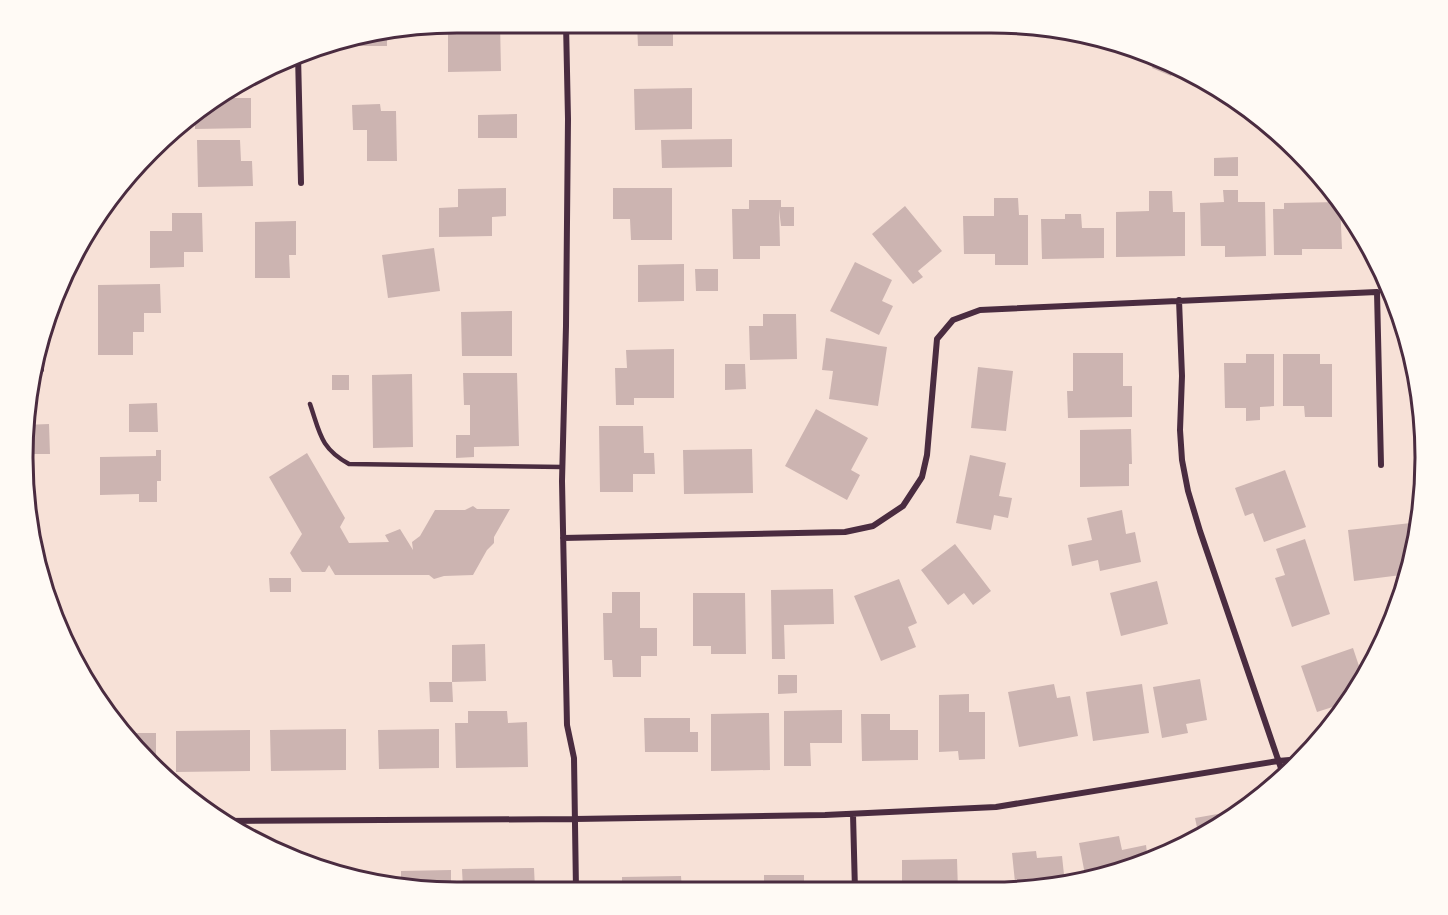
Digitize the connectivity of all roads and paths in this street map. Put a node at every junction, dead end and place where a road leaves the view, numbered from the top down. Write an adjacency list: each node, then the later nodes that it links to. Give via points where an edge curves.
1 (566, 33): 7 (street)
2 (298, 64): 3 (street)
3 (301, 183)
4 (1179, 300): 6 (street, via 1377,292); 8 (street, via 980,310 953,320 937,339 922,477 903,506 873,526 845,532); 10 (street, via 1180,430 1188,491)
5 (310, 404): 7 (lane, via 322,441 333,455 350,464)
6 (1381, 465)
7 (562, 467): 8 (street)
8 (562, 538): 13 (street, via 567,725 574,758)
9 (1289, 760): 10 (street)
10 (1278, 761): 11 (street); 12 (street, via 996,807)
11 (1280, 768)
12 (853, 814): 13 (street); 16 (street)
13 (575, 819): 14 (street); 15 (street)
14 (237, 820)
15 (576, 882)
16 (855, 882)

